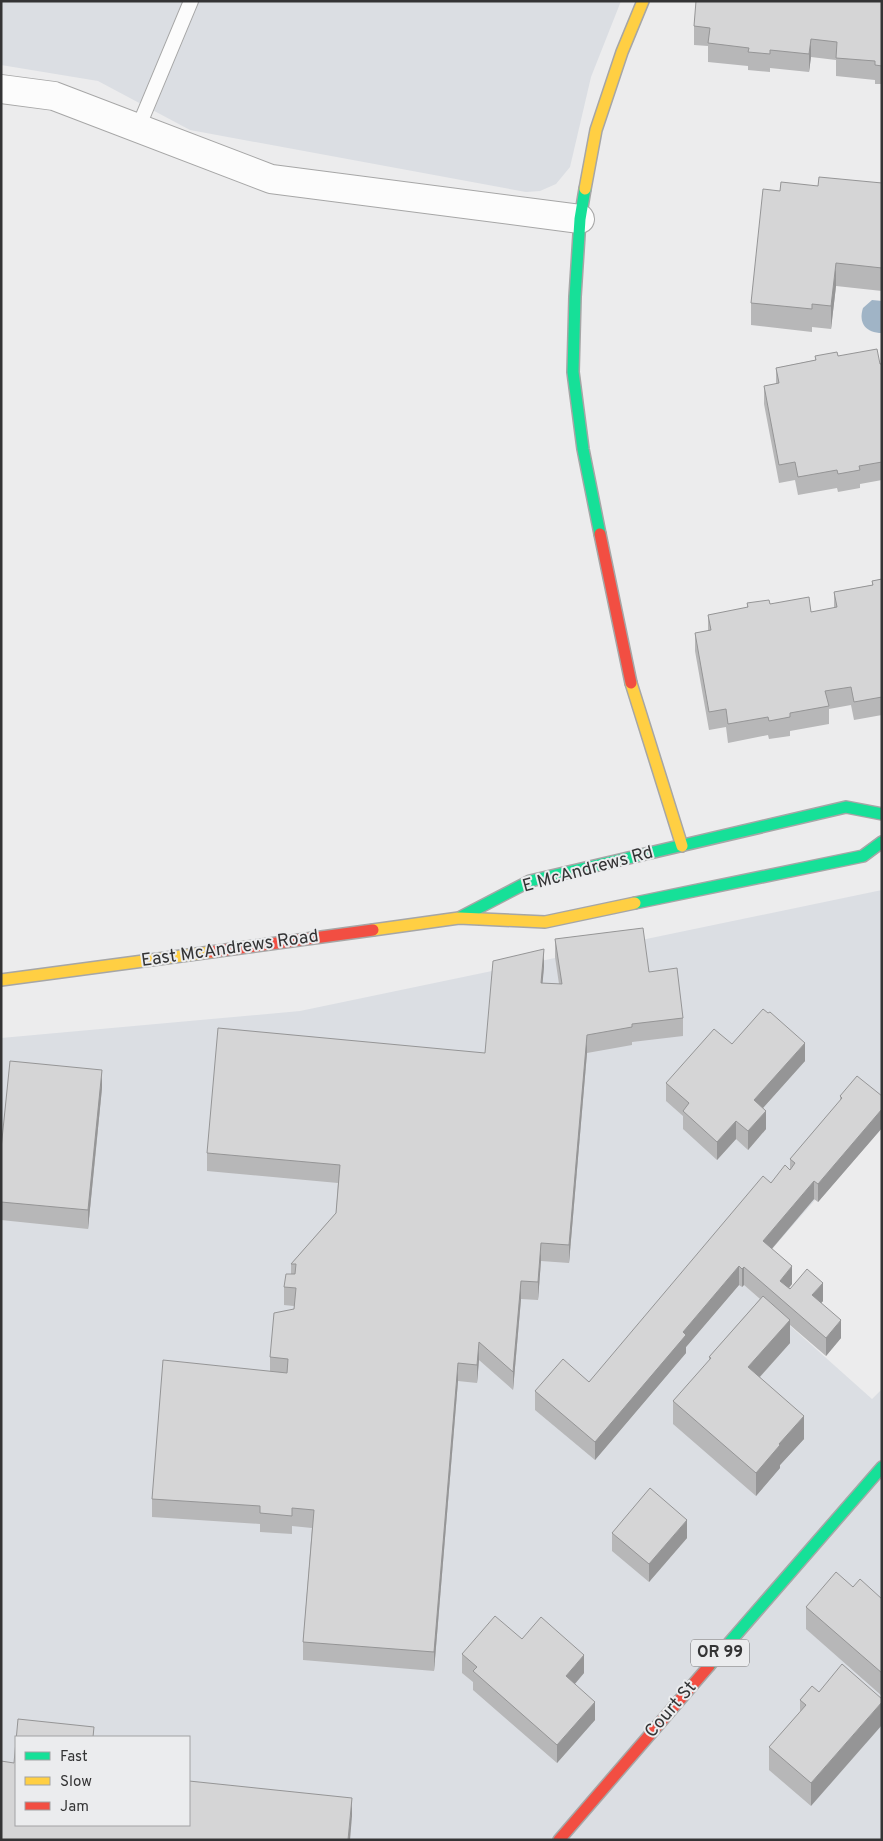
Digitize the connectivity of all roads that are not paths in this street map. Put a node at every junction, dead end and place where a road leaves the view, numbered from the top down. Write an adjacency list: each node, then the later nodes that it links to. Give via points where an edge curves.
1 (191, 1): 4 (lane)
2 (643, 1): 5 (main road, via 596,130)
3 (1, 89): 4 (street, via 54,96)
4 (138, 128): 5 (street, via 271,179)
5 (580, 219): 8 (main road, via 573,372 583,449 632,689)
6 (882, 814): 8 (main road, E McAndrews Rd, via 846,807)
7 (882, 842): 9 (main road, E McAndrews Rd, via 863,856 545,922)
8 (682, 846): 9 (main road, E McAndrews Rd, via 530,882)
9 (459, 918): 10 (main road, East McAndrews Road)
10 (1, 980)
11 (880, 1473): 12 (main road, Court St / OR 99)
12 (559, 1840)

